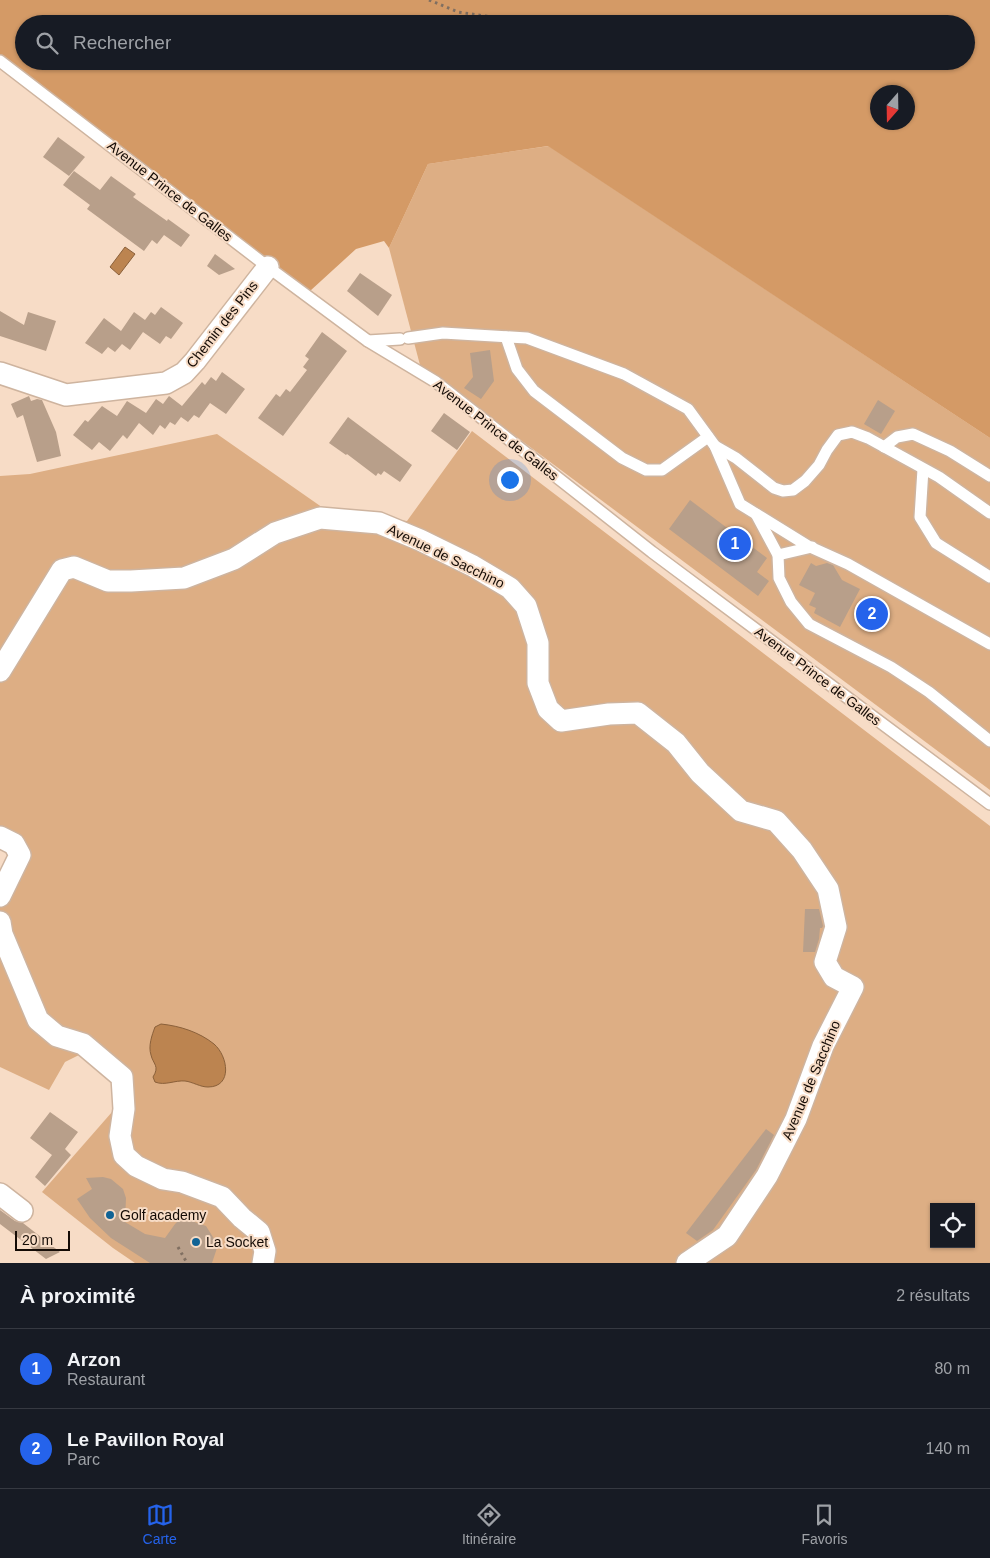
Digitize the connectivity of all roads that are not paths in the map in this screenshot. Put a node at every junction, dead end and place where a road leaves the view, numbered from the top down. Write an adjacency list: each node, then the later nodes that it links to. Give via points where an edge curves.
1 (0, 61): 2 (lane, Avenue Prince de Galles)
2 (268, 267): 4 (lane, Avenue Prince de Galles); 5 (street, Chemin des Pins, via 195,362 166,383 66,396)
3 (506, 336): 4 (lane, via 443,332); 6 (lane, via 527,338 624,374 688,409); 6 (lane, via 517,369 534,391 622,458 646,470 662,470)
4 (368, 341): 18 (lane, Avenue Prince de Galles, via 436,382 652,552)
5 (0, 373)
6 (711, 441): 7 (lane, via 774,488 783,491 793,490 805,482 838,435 852,432); 11 (lane, via 740,504)
7 (884, 447): 8 (lane); 9 (lane, via 897,438 913,434 950,451)
8 (923, 469): 10 (lane); 14 (lane, via 920,517 936,542)
9 (990, 476)
10 (990, 513)
11 (756, 514): 12 (lane); 13 (lane)
12 (812, 547): 13 (lane); 15 (lane)
13 (778, 555): 17 (lane, via 779,578 791,602 809,624 891,666)
14 (990, 577)
15 (990, 644)
16 (0, 671): 25 (street, Avenue de Sacchino, via 62,570 74,567 108,581 184,578 234,559 275,532 320,518 379,523 420,540 510,588 526,606 538,643 538,684 548,710 561,721 638,713 676,743 700,773 741,811 776,821 802,850 828,889 836,927 825,962 834,977 853,987 823,1046 796,1119 767,1176 727,1236)
17 (990, 741)
18 (990, 804)
19 (0, 837): 20 (street, via 14,844 20,855)
20 (0, 896)
21 (0, 922): 24 (street, via 38,1020 57,1036 83,1044 122,1077 124,1109 120,1136 124,1155 136,1166 162,1180 182,1182 222,1198 259,1232 265,1251)
22 (0, 1194): 23 (street)
23 (22, 1211)
24 (263, 1263)
25 (687, 1263)

